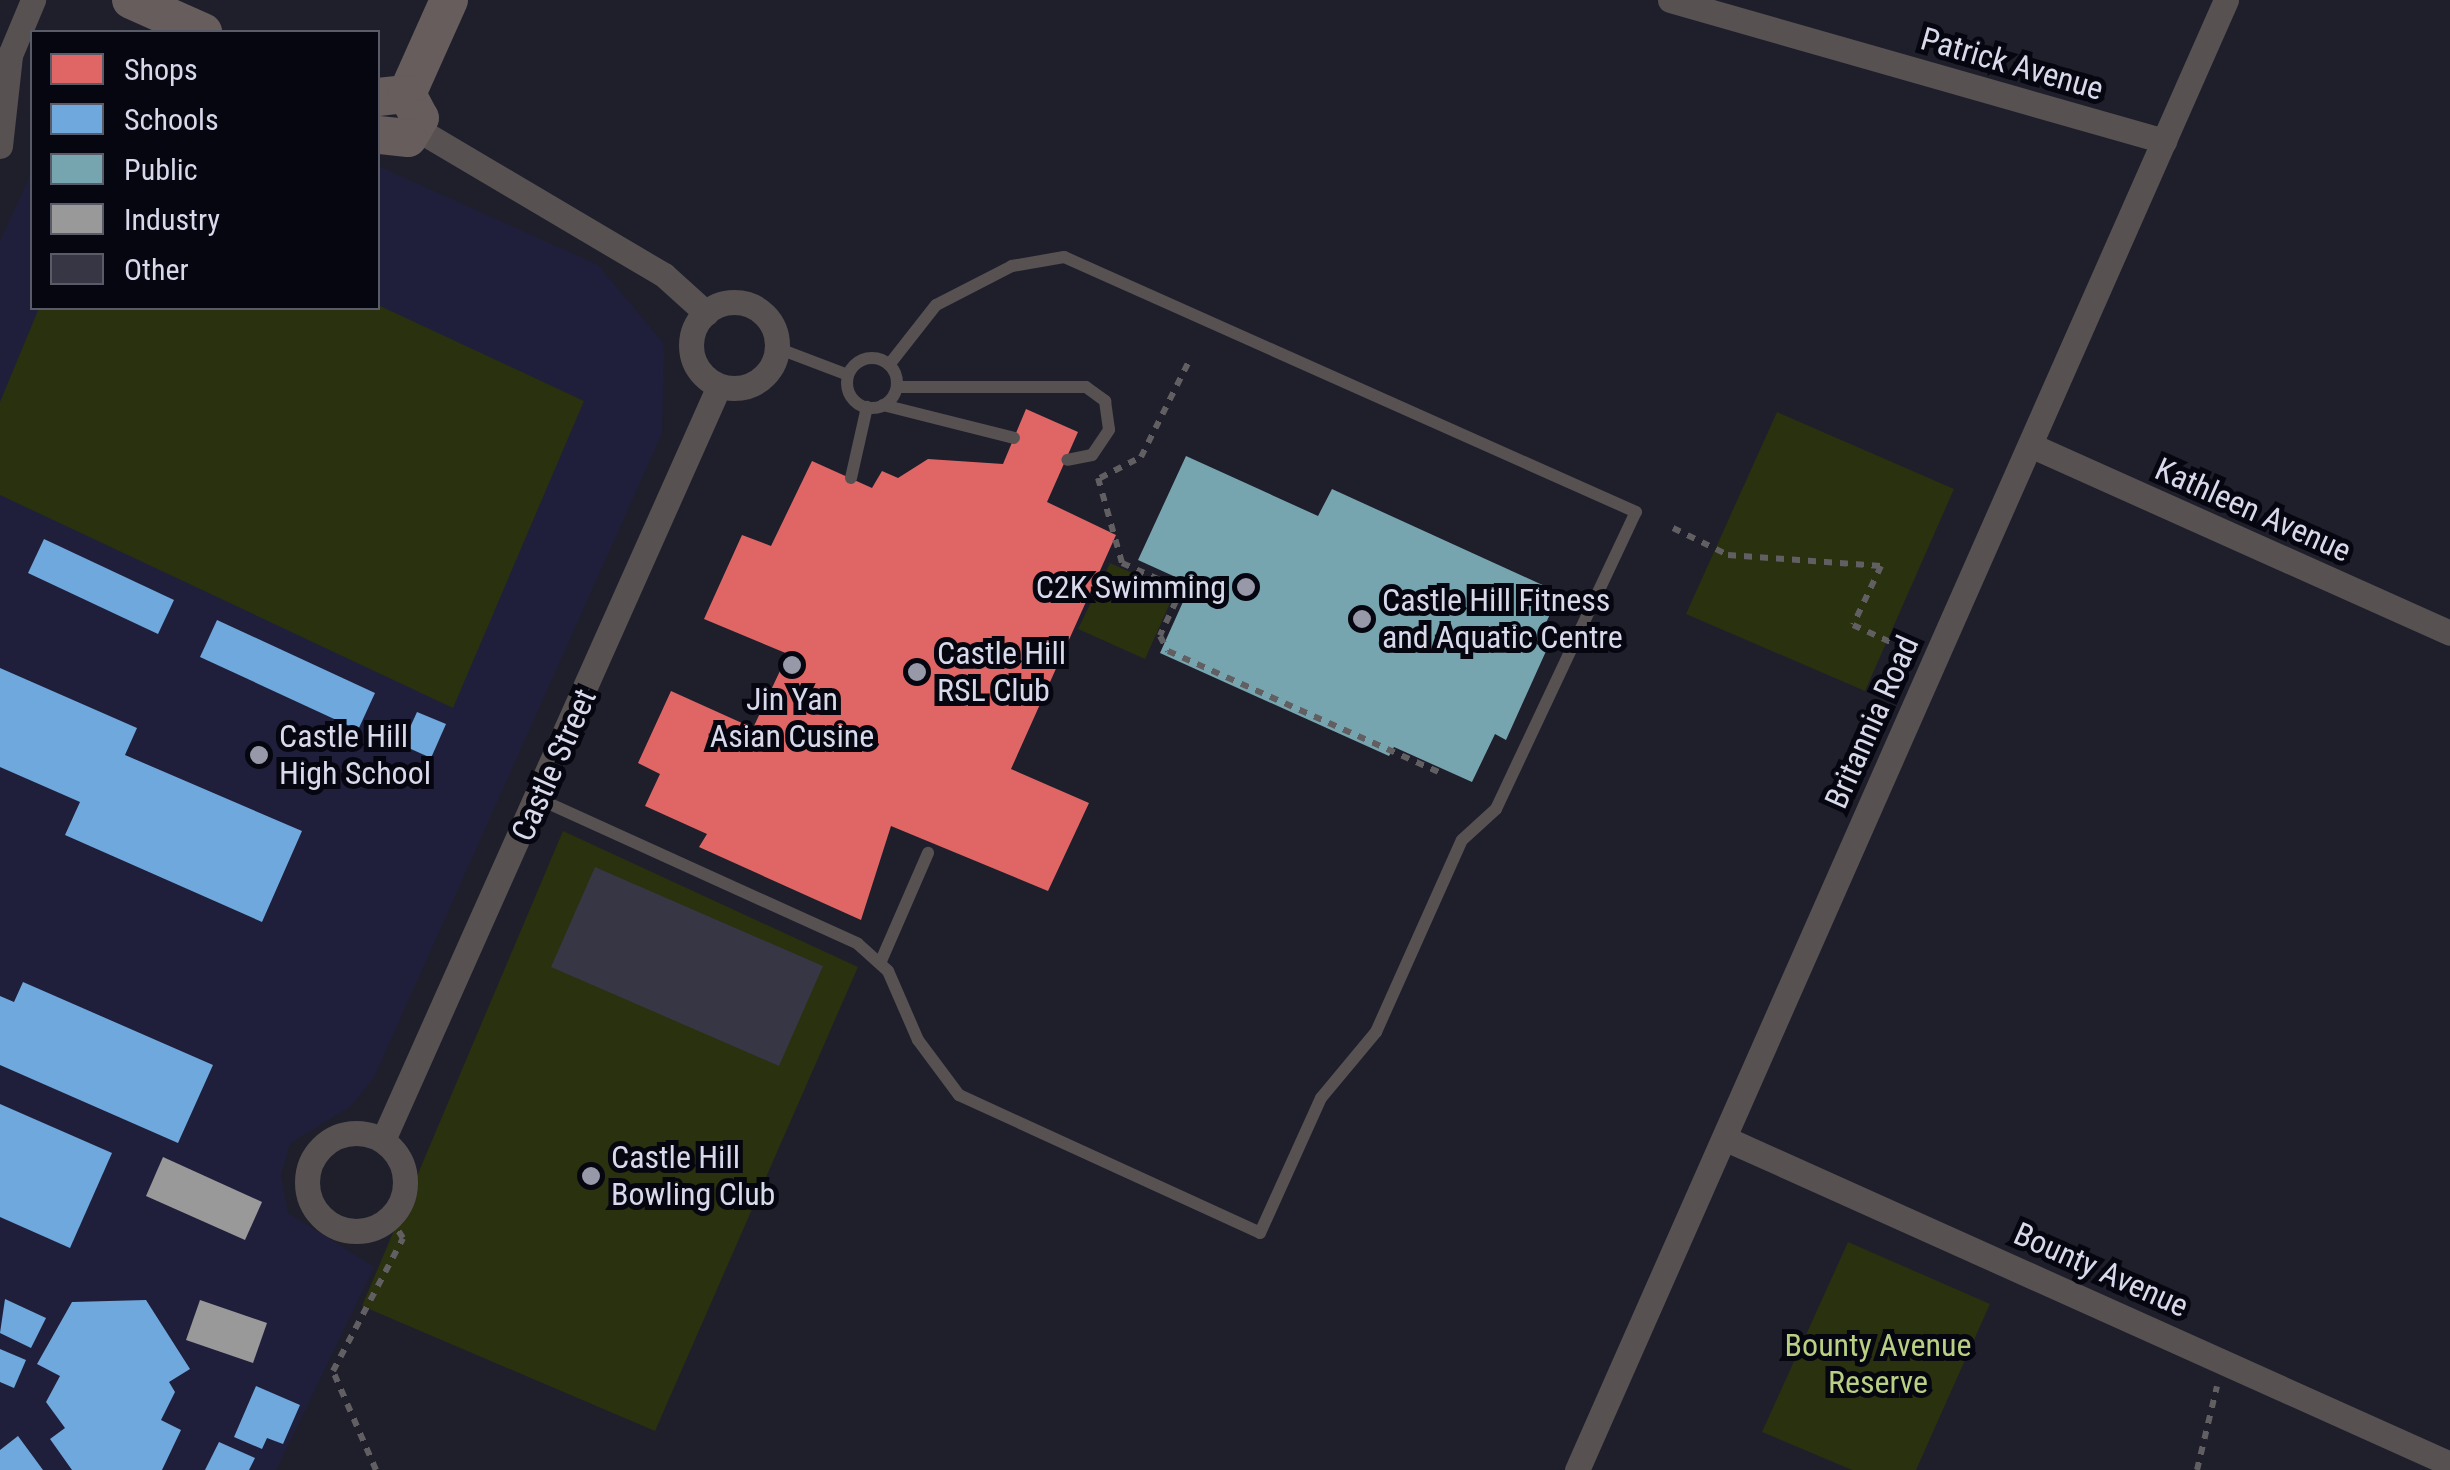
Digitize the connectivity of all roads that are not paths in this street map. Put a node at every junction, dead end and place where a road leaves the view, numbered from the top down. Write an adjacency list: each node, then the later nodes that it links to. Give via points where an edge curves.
1 (33, 0): 10 (street, via 10,56)
2 (131, 0): 6 (street)
3 (449, 0): 7 (street)
4 (1674, 0): 9 (street, Patrick Avenue)
5 (2226, 0): 9 (street, Britannia Road)
6 (198, 30)
7 (400, 107): 8 (street, via 401,141); 11 (street, via 664,274)
8 (380, 136)
9 (2164, 141): 20 (street, Britannia Road)
10 (0, 146)
11 (706, 313): 12 (street, via 745,304 772,324); 15 (street, via 692,356)
12 (777, 348): 14 (lane); 15 (street, via 759,380)
13 (890, 365): 14 (lane, via 866,359); 16 (lane); 27 (lane, via 936,305 1012,266 1064,257 1636,512 1496,809 1462,840 1376,1032 1322,1098 1260,1233 959,1095 926,1054)
14 (848, 376): 18 (lane, via 850,395)
15 (720, 386): 25 (street, Castle Street)
16 (896, 387): 17 (lane); 21 (lane, via 1086,387 1105,401 1109,430 1092,454)
17 (883, 405): 18 (lane); 19 (lane)
18 (867, 407): 22 (lane)
19 (1014, 438)
20 (2030, 444): 24 (street, Kathleen Avenue); 28 (street, Britannia Road)
21 (1067, 460)
22 (852, 478)
23 (2450, 604): 24 (street)
24 (2444, 631)
25 (540, 799): 27 (lane); 29 (street, Castle Street)
26 (928, 854): 27 (lane)
27 (881, 961)
28 (1724, 1138): 30 (street, Bounty Avenue); 31 (street, Britannia Road)
29 (383, 1140): 29 (street, via 334,1137 306,1178 327,1222 359,1231 390,1218 405,1178)
30 (2450, 1464)
31 (1577, 1470)

